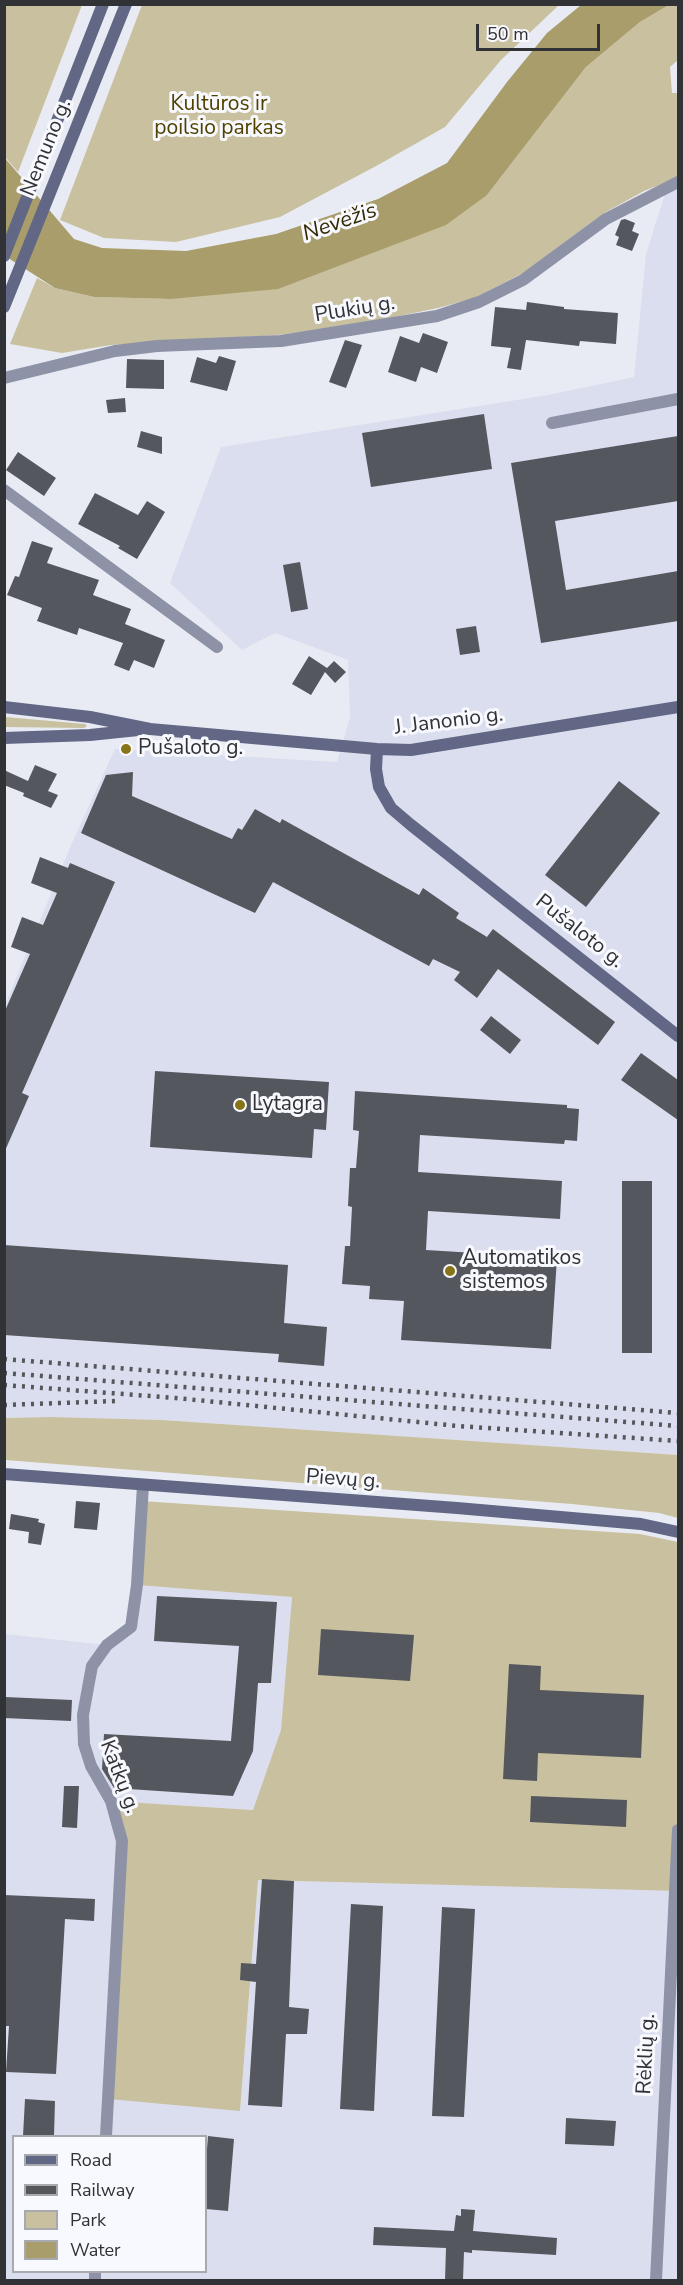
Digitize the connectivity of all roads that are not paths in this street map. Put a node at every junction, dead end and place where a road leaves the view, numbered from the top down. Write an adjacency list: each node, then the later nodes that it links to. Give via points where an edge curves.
1 (103, 6): 4 (main road, Nemuno g.)
2 (124, 9): 5 (main road, Nemuno g.)
3 (678, 182): 6 (street, Plukių g., via 606,219 523,280 479,303 437,316 281,341 116,351)
4 (4, 256)
5 (4, 307)
6 (4, 378)
7 (678, 399): 8 (street)
8 (552, 423)
9 (4, 490): 10 (street)
10 (218, 647)
11 (4, 707): 13 (main road, J. Janonio g.)
12 (678, 707): 15 (main road, J. Janonio g., via 434,747)
13 (150, 729): 14 (main road, J. Janonio g.); 15 (main road, J. Janonio g.)
14 (4, 738)
15 (377, 749): 16 (main road, Pušaloto g., via 380,787 391,808)
16 (678, 1036)
17 (4, 1474): 18 (main road, Pievų g.)
18 (142, 1485): 19 (main road, Pievų g., via 629,1523); 21 (street, Katkų g., via 131,1627 107,1645 92,1666 82,1715 84,1744 91,1766 111,1801 122,1841)
19 (678, 1532)
20 (678, 1830): 22 (street, Rėklių g.)
21 (106, 2135)
22 (656, 2280)

